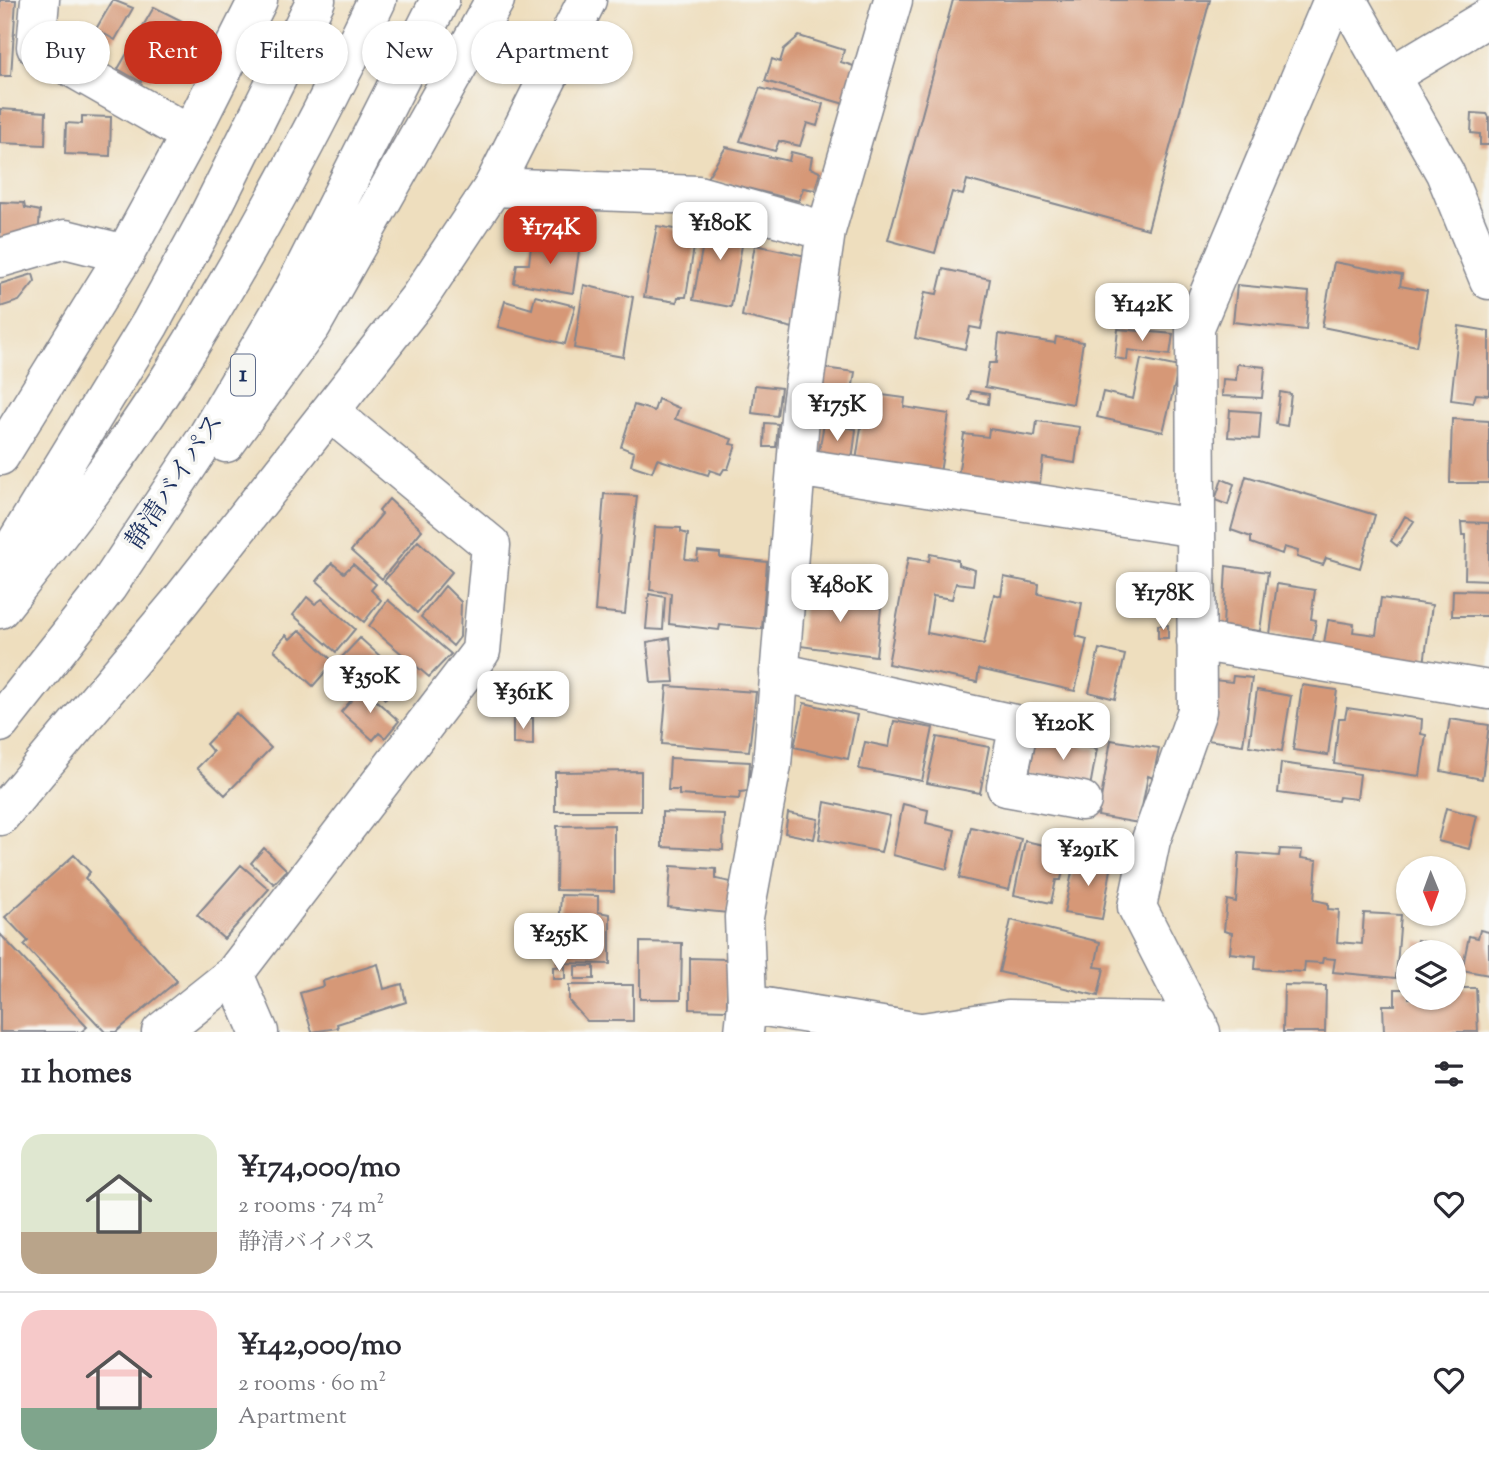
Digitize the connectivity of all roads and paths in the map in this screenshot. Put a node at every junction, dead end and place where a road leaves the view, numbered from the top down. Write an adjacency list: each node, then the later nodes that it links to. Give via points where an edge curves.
1 (40, 0): 13 (main road, via 36,47)
2 (258, 0): 13 (main road)
3 (316, 0): 24 (main road, via 150,324)
4 (377, 0): 25 (main road, via 248,249 172,376 76,512)
5 (440, 0): 22 (main road, 静清バイパス / 1, via 294,289)
6 (495, 0): 22 (main road, via 312,325 239,430)
7 (587, 0): 14 (main road)
8 (893, 0): 15 (main road)
9 (1333, 0): 23 (main road, via 1195,327)
10 (1348, 0): 12 (main road)
11 (1489, 17): 12 (main road)
12 (1392, 75): 18 (main road, via 1445,173)
13 (190, 135): 16 (main road)
14 (493, 187): 15 (main road, via 698,195); 19 (main road, via 419,298)
15 (826, 231): 21 (main road)
16 (125, 254): 17 (main road, via 65,239); 20 (main road)
17 (0, 258)
18 (1489, 280)
19 (330, 412): 31 (main road, via 179,603); 32 (main road, via 491,545 481,650)
20 (0, 456)
21 (796, 467): 23 (main road); 27 (main road)
22 (148, 526): 29 (main road, 静清バイパス / 1, via 108,586)
23 (1196, 527): 26 (main road)
24 (0, 569)
25 (0, 609)
26 (1196, 641): 28 (main road); 34 (main road, via 1197,711 1151,840 1137,907)
27 (779, 672): 30 (main road, via 1019,725 1006,787); 33 (main road, via 772,765 744,917)
28 (1489, 690)
29 (0, 723)
30 (1082, 801)
31 (0, 816)
32 (234, 974): 35 (main road); 36 (main road)
33 (746, 1018): 37 (main road)
34 (1200, 1027): 37 (main road, via 1007,1019)
35 (161, 1032)
36 (260, 1032)
37 (921, 1032)

